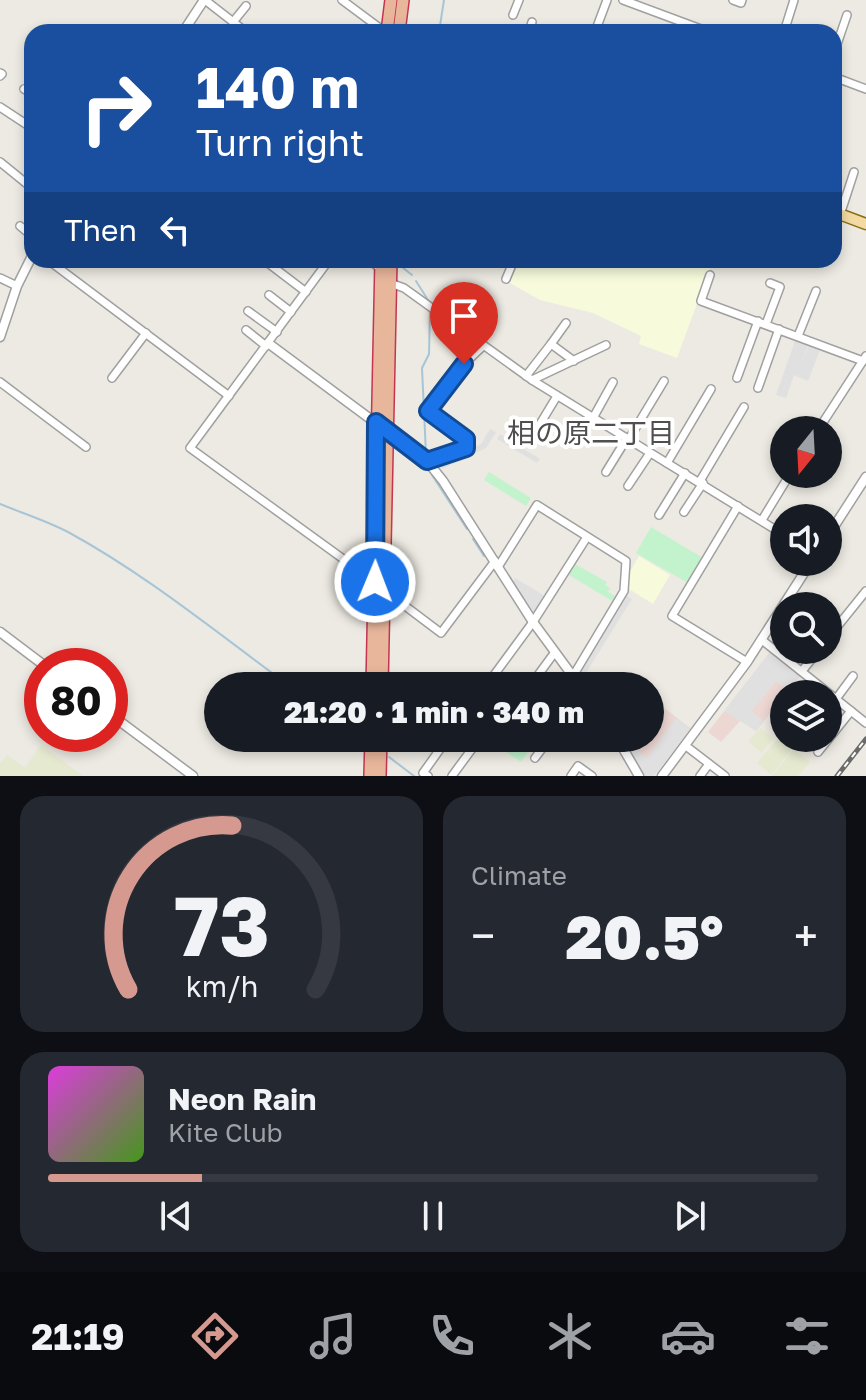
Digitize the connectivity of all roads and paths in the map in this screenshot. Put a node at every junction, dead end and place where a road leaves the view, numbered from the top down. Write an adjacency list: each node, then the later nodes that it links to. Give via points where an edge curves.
1 (204, 0): 14 (street); 15 (street)
2 (342, 0): 17 (street)
3 (391, 0): 18 (highway)
4 (403, 0): 19 (highway)
5 (519, 0): 12 (street)
6 (607, 0): 20 (street)
7 (623, 0): 21 (street)
8 (733, 0): 9 (street)
9 (742, 0)
10 (794, 0): 22 (street)
11 (246, 6): 14 (street)
12 (513, 15)
13 (847, 15): 23 (street)
14 (233, 22): 16 (street)
15 (188, 24)
16 (236, 24)
17 (375, 24)
18 (387, 24)
19 (400, 24)
20 (598, 24)
21 (688, 24)
22 (786, 24)
23 (842, 30)
24 (842, 80): 25 (street)
25 (865, 87)
26 (0, 107): 27 (street)
27 (24, 123)
28 (0, 162): 30 (street)
29 (854, 172): 31 (street)
30 (24, 182)
31 (842, 202)
32 (842, 215): 33 (main road)
33 (865, 221)
34 (20, 226): 35 (street)
35 (24, 229)
36 (26, 268): 48 (street)
37 (59, 268): 59 (street)
38 (274, 268): 50 (street)
39 (323, 268): 50 (street)
40 (384, 268): 81 (highway)
41 (386, 268): 46 (highway)
42 (511, 268): 45 (street)
43 (710, 275): 55 (street, via 701,301)
44 (0, 278): 48 (street)
45 (506, 279)
46 (390, 283): 65 (street); 83 (highway)
47 (770, 283): 55 (street, via 780,287)
48 (17, 286): 61 (street)
49 (816, 291): 60 (street)
50 (306, 292): 53 (street)
51 (269, 295): 53 (street)
52 (248, 311): 58 (street)
53 (291, 312): 58 (street)
54 (566, 323): 63 (street)
55 (762, 323): 56 (street); 70 (street)
56 (779, 329): 60 (street); 74 (street)
57 (246, 330): 62 (street)
58 (277, 332): 62 (street)
59 (146, 333): 68 (street); 76 (street)
60 (798, 336): 66 (street)
61 (0, 337)
62 (267, 344): 76 (street); 81 (street)
63 (551, 344): 67 (street); 69 (street)
64 (606, 345): 67 (street)
65 (483, 346): 69 (street); 87 (street, via 428,411 466,439 466,448)
66 (864, 358): 79 (street)
67 (574, 361): 69 (street)
68 (112, 378)
69 (529, 378): 77 (street)
70 (737, 378)
71 (664, 381): 84 (street)
72 (0, 382): 85 (street)
73 (613, 382): 80 (street)
74 (758, 388)
75 (711, 389): 88 (street)
76 (229, 396): 104 (street, via 190,448)
77 (557, 396): 80 (street); 82 (street)
78 (744, 407): 92 (street)
79 (827, 416)
80 (593, 418): 84 (street)
81 (376, 422): 83 (street); 104 (highway)
82 (537, 429)
83 (388, 431): 87 (street); 104 (highway)
84 (628, 438): 86 (street); 89 (street)
85 (86, 447)
86 (650, 453): 88 (street); 93 (street)
87 (427, 461): 102 (street)
88 (667, 463): 90 (street)
89 (606, 472)
90 (685, 473): 92 (street); 98 (street)
91 (866, 477): 97 (street)
92 (701, 482): 95 (street); 96 (street)
93 (628, 486)
94 (781, 488): 99 (street)
95 (738, 506): 99 (street); 112 (street, via 672,616)
96 (684, 512)
97 (842, 514)
98 (659, 515)
99 (762, 520): 100 (street)
100 (770, 525)
101 (587, 537): 102 (street, via 537,505); 107 (street); 120 (street, via 626,561 625,585)
102 (497, 564): 104 (street, via 441,633); 107 (street)
103 (802, 576): 109 (street)
104 (379, 586): 115 (highway); 116 (highway)
105 (866, 591): 106 (street)
106 (842, 621)
107 (533, 622): 111 (street); 117 (street)
108 (0, 632): 110 (street)
109 (762, 640): 112 (street); 114 (street)
110 (24, 650)
111 (555, 652): 118 (street); 119 (street)
112 (747, 662): 129 (street)
113 (808, 664): 114 (street)
114 (802, 671): 122 (street)
115 (373, 672)
116 (382, 672)
117 (496, 672)
118 (540, 672)
119 (570, 672)
120 (575, 672)
121 (853, 676): 123 (street)
122 (812, 680)
123 (842, 691)
124 (842, 704): 125 (street)
125 (851, 711): 126 (street); 127 (street)
126 (842, 722)
127 (866, 723)
128 (128, 727): 138 (street)
129 (686, 746): 137 (street); 146 (street)
130 (371, 752): 139 (highway)
131 (381, 752): 140 (highway)
132 (438, 752): 141 (street, via 423,773)
133 (470, 752): 142 (street)
134 (540, 752): 136 (street)
135 (625, 752): 145 (street)
136 (535, 758)
137 (709, 764): 147 (street); 148 (street)
138 (193, 776)
139 (370, 776)
140 (380, 776)
141 (428, 776)
142 (452, 776)
143 (571, 776): 144 (street, via 578,766)
144 (592, 776)
145 (639, 776)
146 (662, 776)
147 (700, 776)
148 (725, 776)

